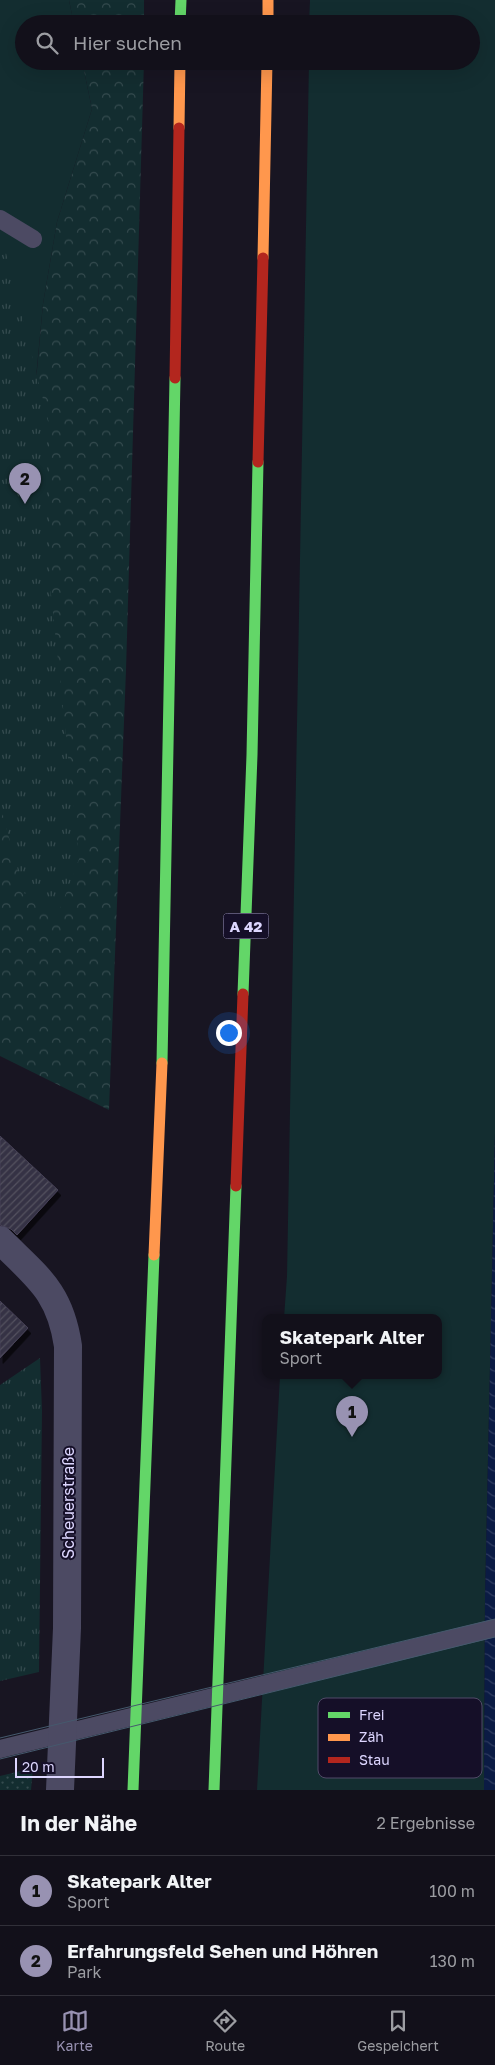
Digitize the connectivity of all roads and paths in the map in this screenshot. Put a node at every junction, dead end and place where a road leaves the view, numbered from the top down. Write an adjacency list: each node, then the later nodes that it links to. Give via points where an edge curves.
1 (181, 0): 3 (highway)
2 (268, 0): 4 (highway)
3 (180, 15)
4 (268, 15)
5 (180, 70): 13 (highway, via 161,1087)
6 (267, 70): 14 (highway, A 42, via 252,755)
7 (0, 219): 8 (lane)
8 (34, 240)
9 (0, 1240): 12 (street, Scheuerstraße, via 55,1299 62,1312 68,1346 67,1618)
10 (495, 1628): 11 (lane)
11 (0, 1748)
12 (60, 1790)
13 (133, 1790)
14 (214, 1790)

